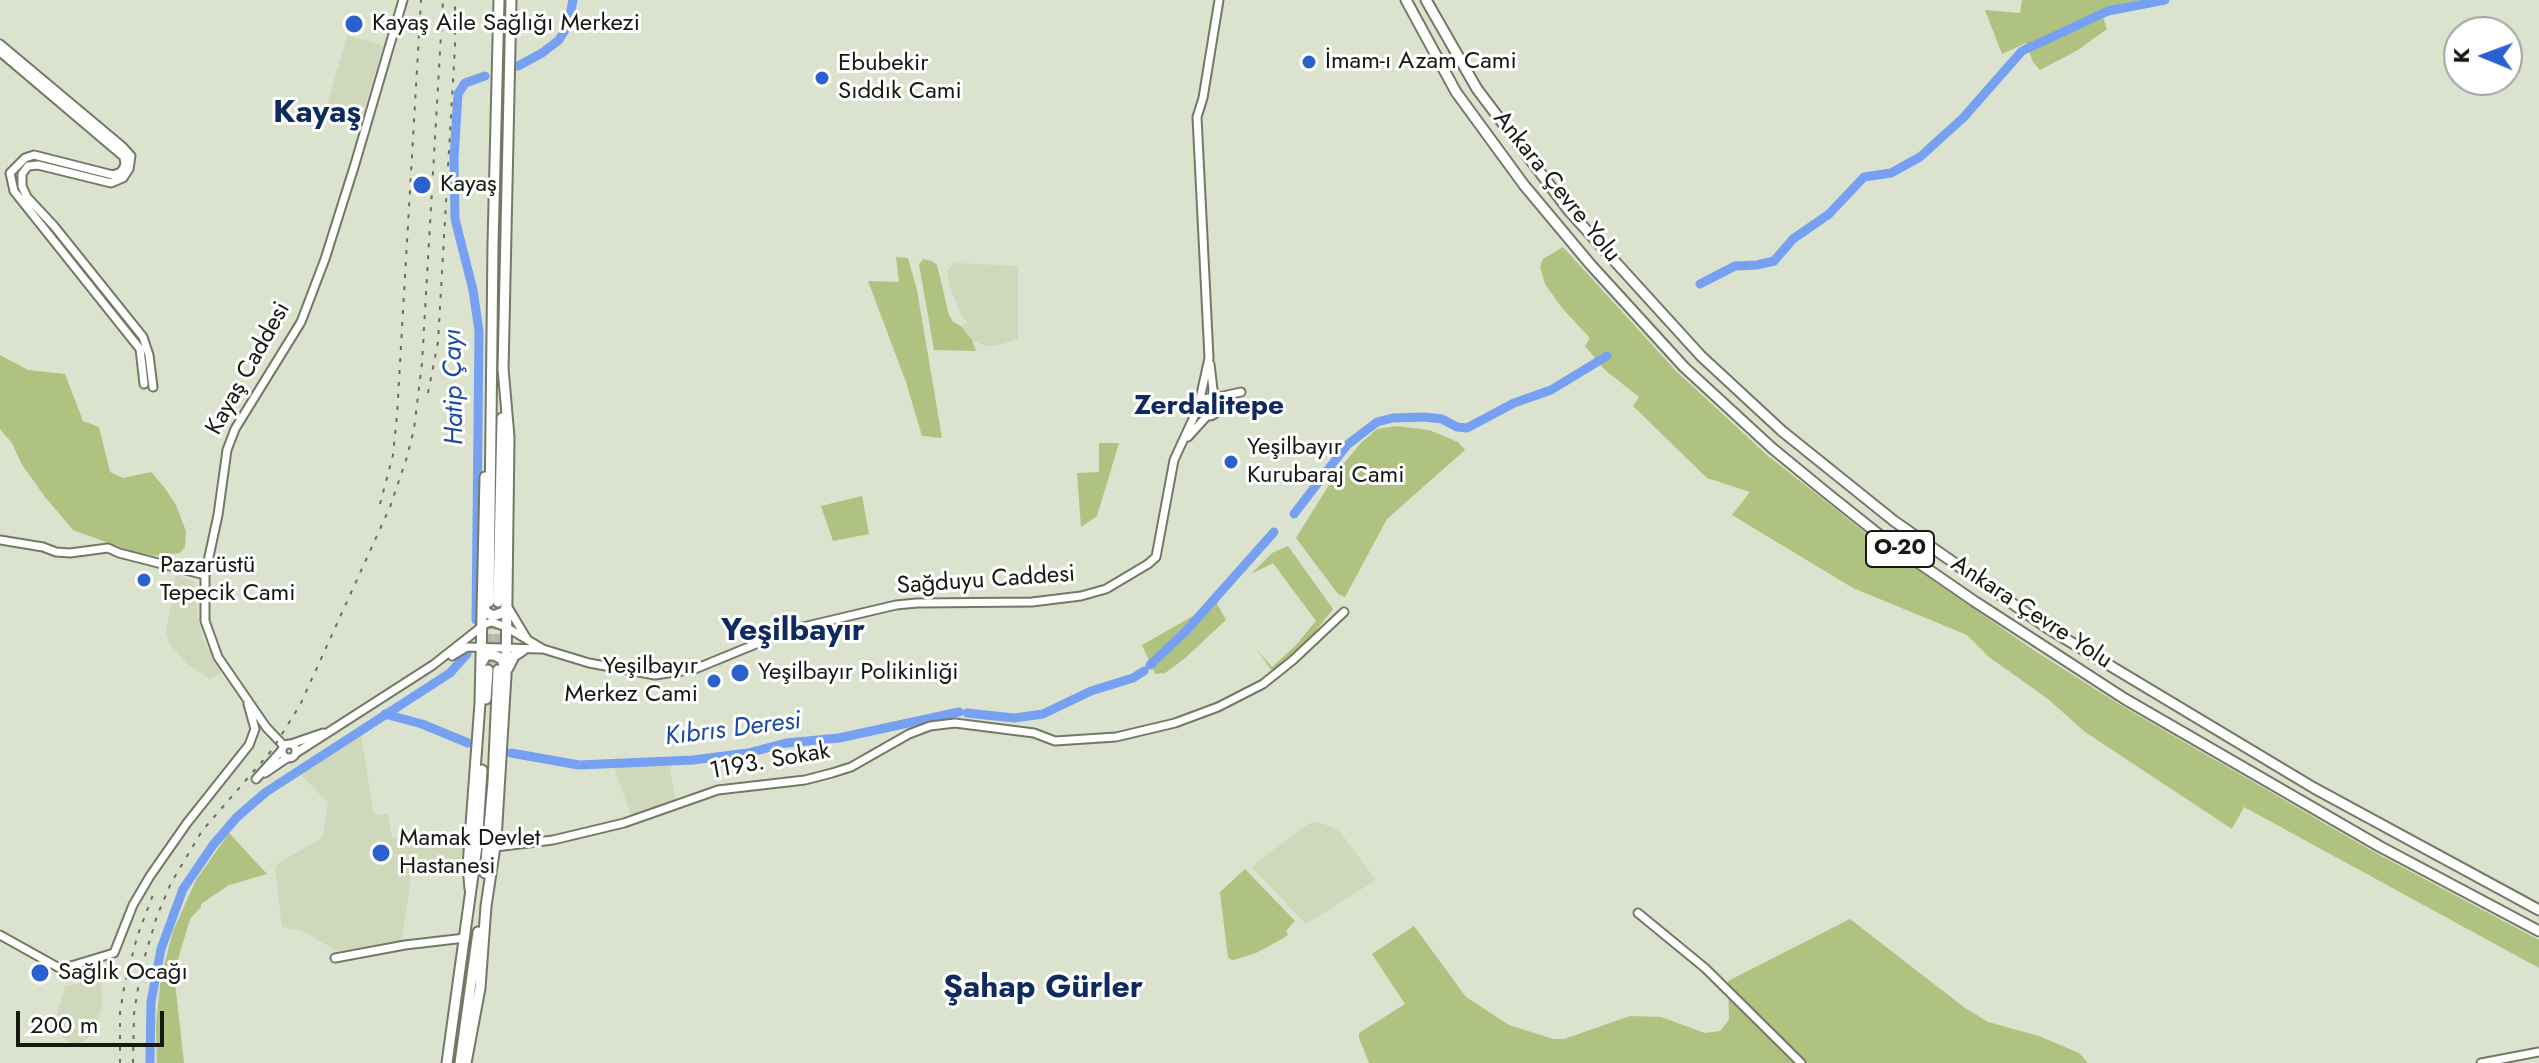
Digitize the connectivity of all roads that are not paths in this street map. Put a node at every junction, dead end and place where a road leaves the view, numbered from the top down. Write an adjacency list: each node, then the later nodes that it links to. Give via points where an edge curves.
1 (403, 0): 16 (street, Kayaş Caddesi, via 301,322 227,450)
2 (496, 0): 17 (highway, via 493,362 486,416)
3 (514, 0): 17 (highway, via 503,368 509,437)
4 (1219, 0): 9 (street, Sağduyu Caddesi, via 1197,117)
5 (1406, 0): 33 (highway, Ankara Çevre Yolu / O-20, via 1456,92 1524,185 1684,367 1772,448 1887,541 2125,699 2379,846)
6 (1426, 0): 31 (highway, Ankara Çevre Yolu / O-20, via 1477,89 1570,212 1701,356 1782,431 1894,521 2049,629 2314,788)
7 (0, 44): 8 (street, via 131,156 123,178 111,183 38,165 28,166 22,186 143,337 149,355 148,385 140,349 14,191 10,173 34,155 113,175 121,172 124,157)
8 (0, 52)
9 (1209, 358): 10 (street); 11 (street, Sağduyu Caddesi)
10 (1214, 398): 11 (street); 12 (street); 12 (street, via 1241,392)
11 (1198, 408): 13 (street); 14 (street, Sağduyu Caddesi)
12 (1218, 409): 13 (street)
13 (1207, 416): 14 (street)
14 (1183, 441): 21 (street, Sağduyu Caddesi, via 1168,483 1156,557 1106,589 1032,602 896,605 790,630 695,669 655,675)
15 (0, 540): 16 (street, via 56,552 108,548)
16 (205, 575): 27 (street, Kayaş Caddesi, via 205,621 218,657)
17 (494, 603): 19 (highway); 20 (highway); 21 (street, via 517,624)
18 (1344, 612): 30 (street, 1193. Sokak, via 1263,684 1175,723 1116,737 1055,741 1034,733 955,723 930,726 832,773 718,790 624,823)
19 (481, 627): 20 (street, via 492,622); 23 (highway); 25 (street)
20 (506, 627): 21 (street); 24 (highway)
21 (526, 645): 24 (street, Sağduyu Caddesi); 26 (highway)
22 (467, 647): 23 (street, Sağduyu Caddesi); 25 (street); 26 (street)
23 (481, 648): 24 (street, Sağduyu Caddesi); 26 (highway)
24 (506, 649): 26 (highway)
25 (433, 665): 28 (street)
26 (493, 671): 30 (highway); 35 (highway, via 468,866); 39 (highway, via 493,782)
27 (248, 702): 29 (street, Kayaş Caddesi); 34 (street, via 255,729 249,745 150,876 114,953 61,969)
28 (326, 733): 29 (street); 29 (street, via 294,757)
29 (286, 749)
30 (495, 847): 40 (highway)
31 (2539, 910)
32 (1638, 913): 41 (street, via 1705,968)
33 (2539, 931)
34 (0, 935)
35 (465, 938): 36 (street); 38 (highway)
36 (335, 958)
37 (2539, 1052): 42 (street)
38 (447, 1063)
39 (460, 1063)
40 (466, 1063)
41 (1801, 1063)
42 (2481, 1063)

